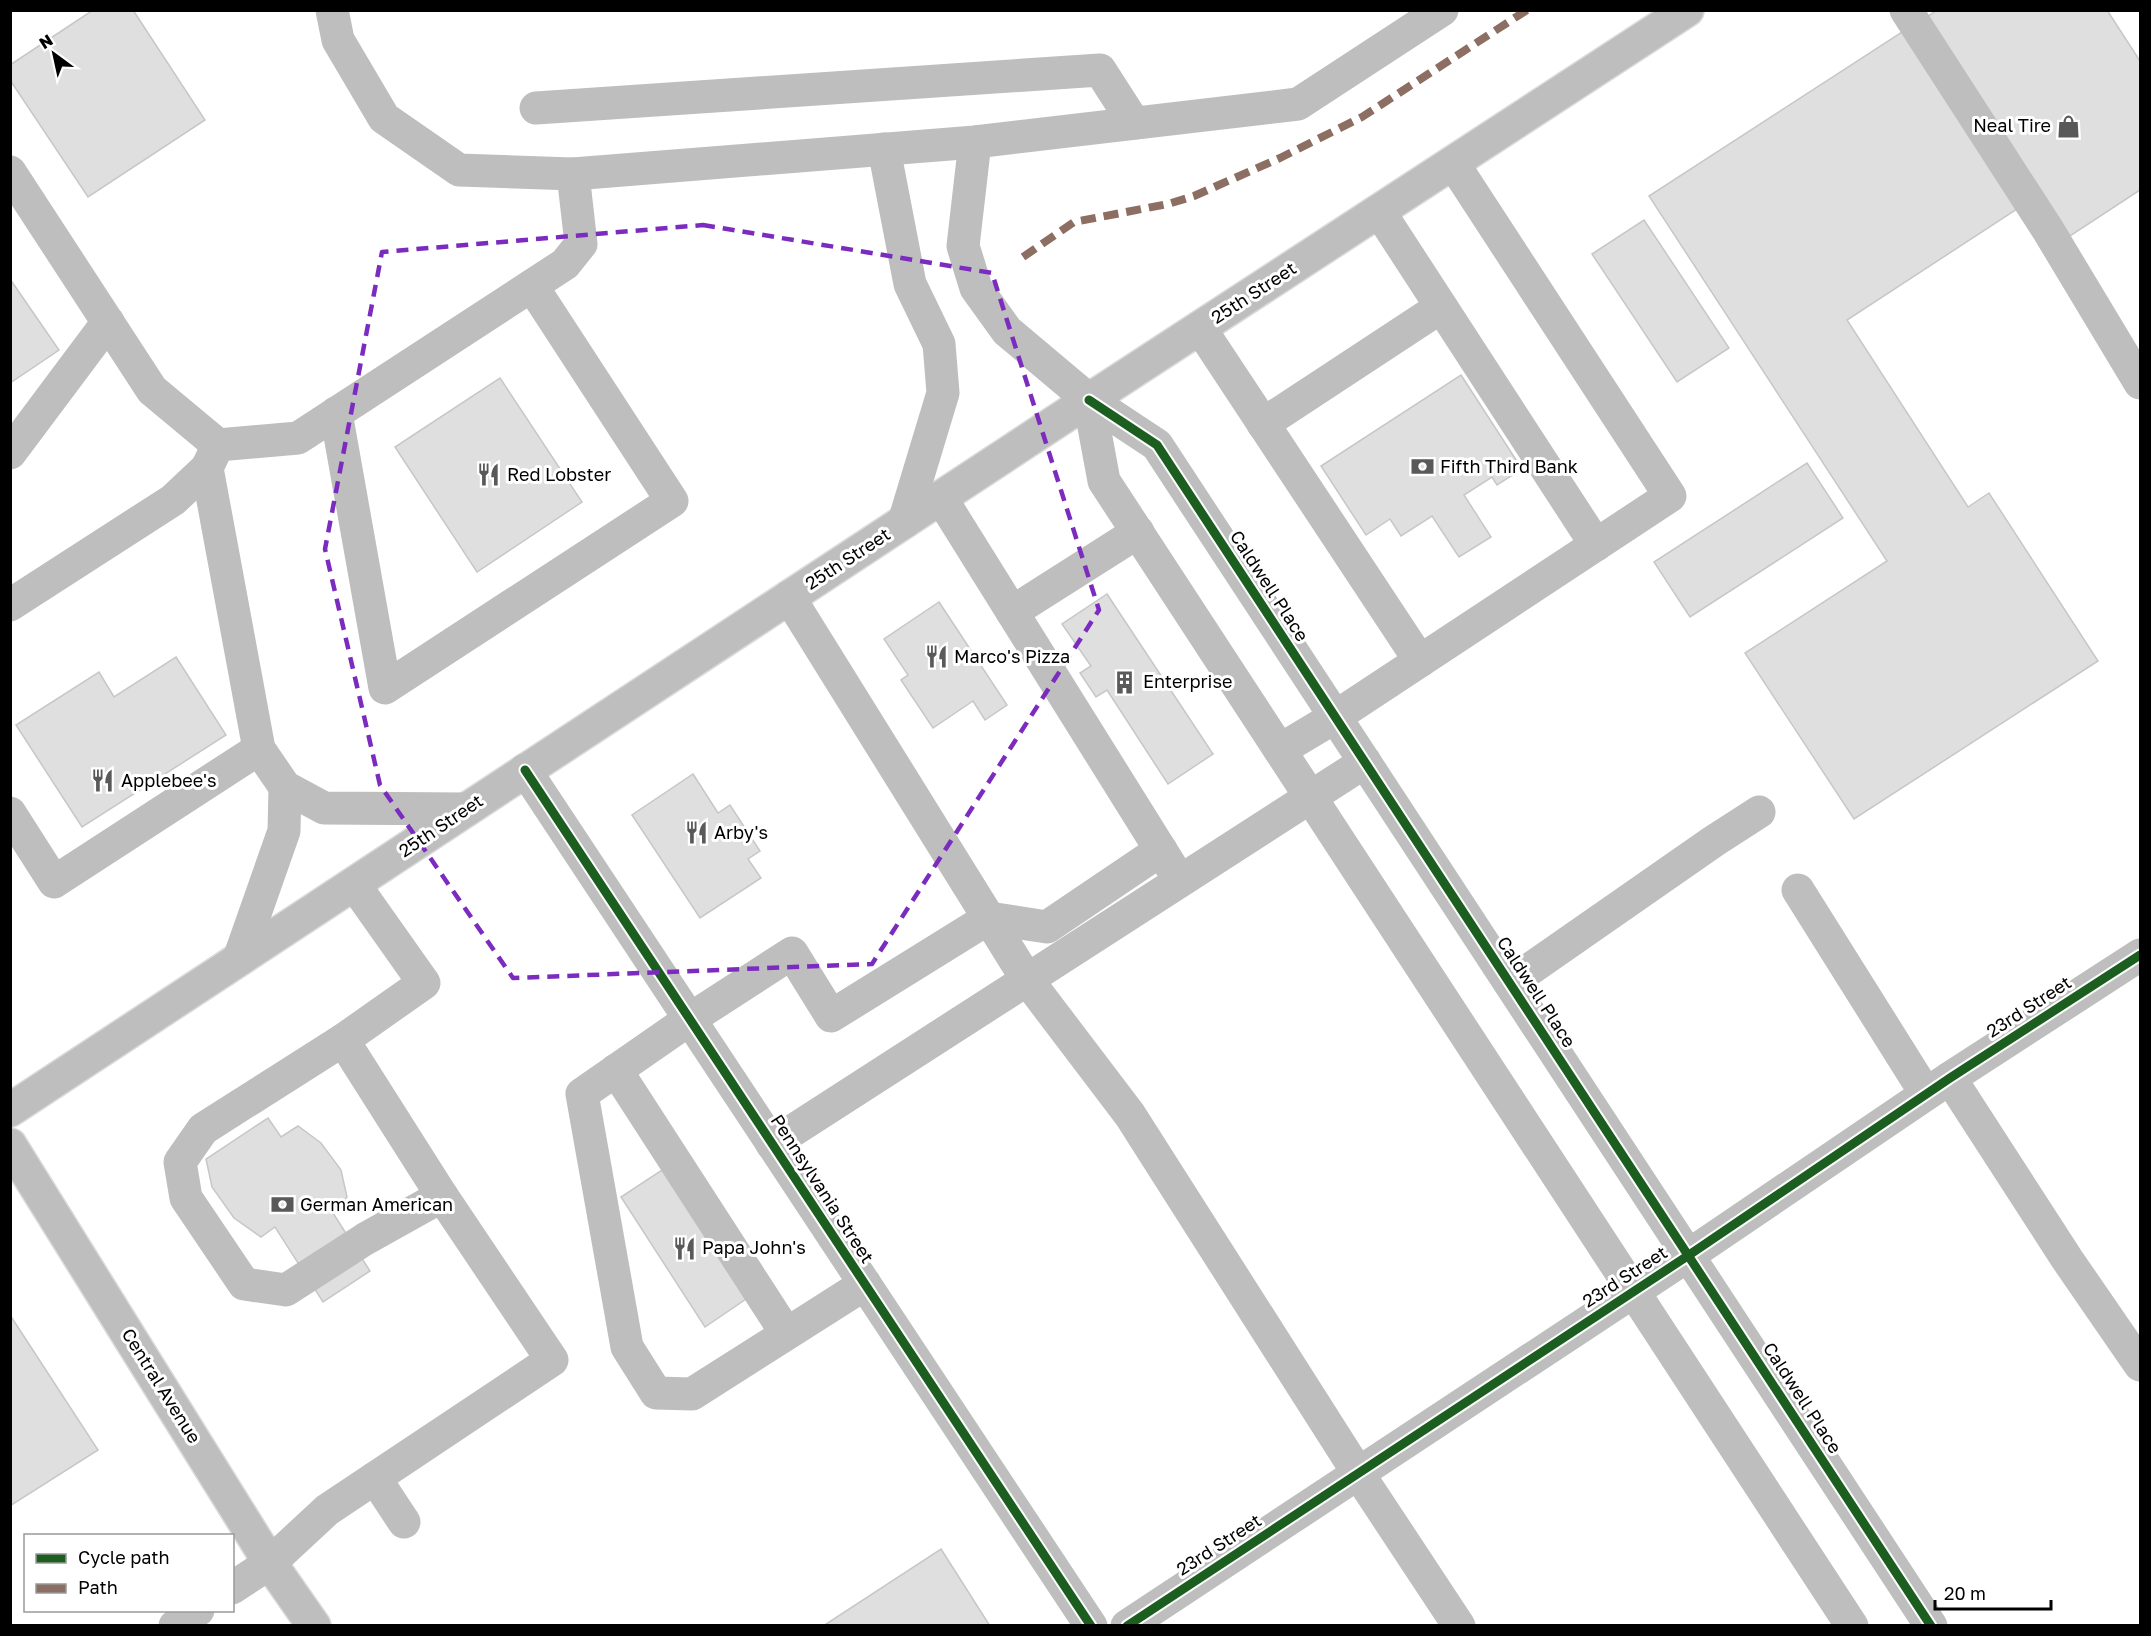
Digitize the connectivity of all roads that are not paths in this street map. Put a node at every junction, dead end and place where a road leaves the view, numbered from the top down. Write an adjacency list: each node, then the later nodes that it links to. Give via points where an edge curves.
1 (332, 10): 11 (street, via 338,40 384,118 459,170)
2 (1442, 10): 6 (street, via 1298,104)
3 (1687, 10): 9 (street, 25th Street)
4 (1906, 10): 17 (street, via 2048,230)
5 (536, 108): 6 (street, via 1100,70)
6 (1134, 123): 7 (street)
7 (975, 142): 8 (street); 18 (street, Caldwell Place, via 963,246 976,288 1007,331)
8 (884, 149): 11 (street); 24 (street, via 910,284 939,344 943,393)
9 (1453, 163): 12 (street, 25th Street); 26 (street, via 1670,496)
10 (10, 172): 15 (street)
11 (573, 174): 13 (street, via 581,244 565,264)
12 (1379, 211): 14 (street); 16 (street, 25th Street)
13 (532, 286): 19 (street); 19 (street, via 672,501 385,688)
14 (1441, 307): 20 (street); 26 (street)
15 (108, 322): 21 (street); 22 (street, via 152,390)
16 (1200, 328): 18 (street, 25th Street); 20 (street)
17 (2140, 383)
18 (1089, 400): 23 (street, 25th Street); 25 (street, via 1104,481); 31 (street, Caldwell Place, via 1157,445)
19 (336, 413): 22 (street, via 298,438)
20 (1263, 424): 30 (street)
21 (10, 453)
22 (212, 456): 28 (street, via 173,500); 32 (street)
23 (941, 498): 24 (street, 25th Street); 29 (street)
24 (903, 522): 27 (street, 25th Street)
25 (1138, 532): 29 (street); 33 (street)
26 (1596, 545): 30 (street)
27 (789, 597): 35 (street, 25th Street); 45 (street)
28 (10, 606)
29 (1012, 612): 41 (street)
30 (1420, 661): 31 (street)
31 (1335, 717): 33 (street); 34 (street, Caldwell Place)
32 (259, 749): 36 (street); 40 (street, via 54,882)
33 (1280, 750): 37 (street)
34 (1365, 762): 37 (street); 49 (street, Caldwell Place)
35 (525, 770): 38 (street, 25th Street); 50 (street, Pennsylvania Street)
36 (285, 787): 38 (street, via 324,808); 47 (street, via 284,831)
37 (1310, 796): 42 (street); 60 (street)
38 (466, 809): 43 (street, 25th Street)
39 (1759, 812): 49 (street)
40 (10, 813)
41 (1161, 850): 42 (street); 45 (street, via 1047,927)
42 (1179, 880): 48 (street)
43 (354, 884): 47 (street, 25th Street); 51 (street, via 424,983)
44 (1798, 890): 53 (street)
45 (989, 918): 48 (street); 50 (street, via 831,1016 792,953)
46 (2140, 955): 53 (street, 23rd Street)
47 (239, 959): 54 (street, 25th Street)
48 (1026, 978): 55 (street); 63 (street, via 1130,1115)
49 (1510, 983): 58 (street, Caldwell Place)
50 (690, 1019): 52 (street); 55 (street, Pennsylvania Street)
51 (343, 1040): 57 (street); 57 (street, via 204,1130 180,1162 186,1198 244,1284 286,1290)
52 (616, 1070): 61 (street); 61 (street, via 582,1094 627,1347 656,1393 692,1394)
53 (1938, 1086): 58 (street, 23rd Street); 62 (street, via 2067,1259)
54 (10, 1110)
55 (772, 1144): 59 (street, Pennsylvania Street)
56 (10, 1145): 66 (street, Central Avenue)
57 (442, 1196): 64 (street, via 552,1360)
58 (1689, 1255): 60 (street, 23rd Street); 75 (street, Caldwell Place)
59 (865, 1284): 61 (street); 71 (street, Pennsylvania Street)
60 (1633, 1291): 63 (street, 23rd Street); 74 (street)
61 (786, 1333)
62 (2140, 1365)
63 (1358, 1473): 72 (street, 23rd Street); 73 (street)
64 (375, 1478): 65 (street); 66 (street, via 322,1514)
65 (404, 1522)
66 (270, 1563): 67 (street); 70 (street, Central Avenue)
67 (234, 1587)
68 (196, 1612): 69 (street)
69 (175, 1626)
70 (314, 1626)
71 (1091, 1626)
72 (1127, 1626)
73 (1459, 1626)
74 (1852, 1626)
75 (1931, 1626)

